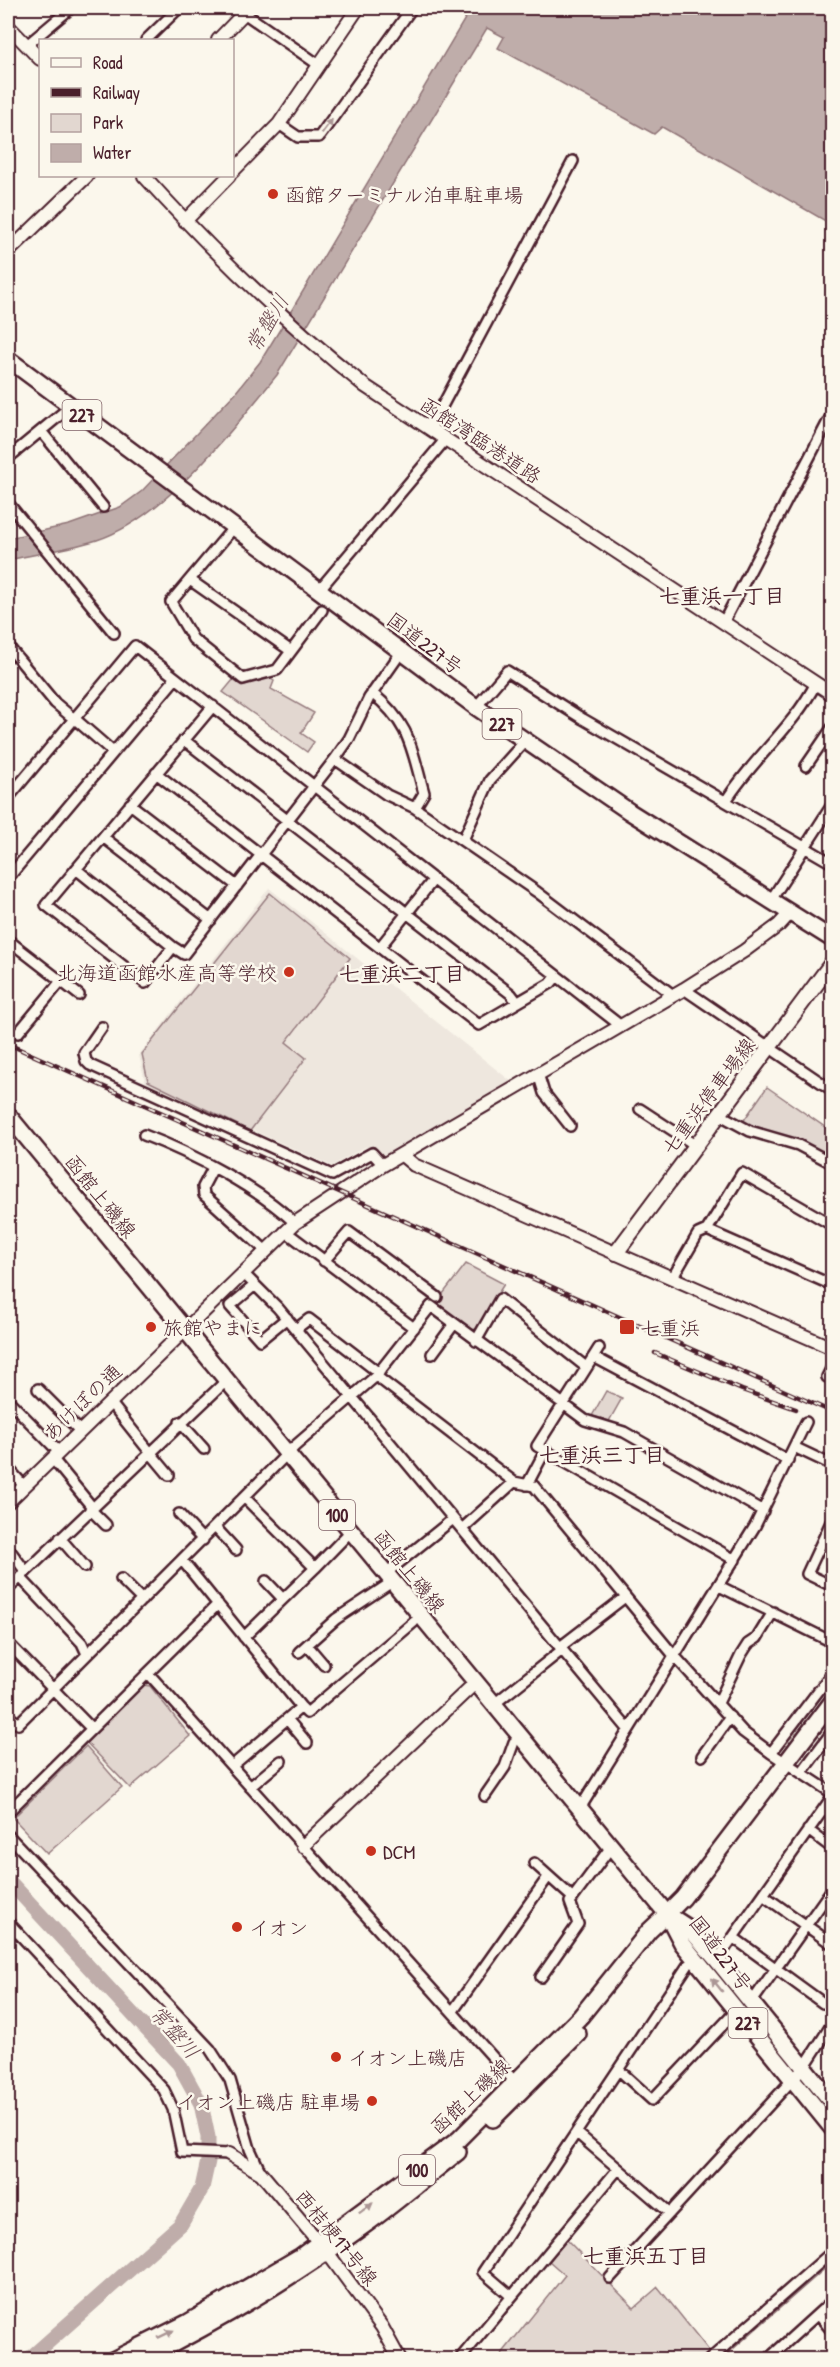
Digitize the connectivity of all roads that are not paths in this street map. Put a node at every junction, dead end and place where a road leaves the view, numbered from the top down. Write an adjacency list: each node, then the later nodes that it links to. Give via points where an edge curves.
1 (71, 8): 9 (street)
2 (179, 8): 7 (street)
3 (358, 8): 11 (street)
4 (412, 8): 12 (street, one-way to 4, via 298,138 319,137)
5 (246, 10): 8 (street); 11 (street)
6 (8, 26): 9 (street)
7 (147, 39)
8 (219, 39)
9 (27, 45): 10 (street)
10 (39, 57)
11 (319, 65): 12 (street)
12 (279, 124): 14 (street)
13 (573, 161): 23 (street)
14 (234, 170)
15 (86, 177): 19 (street)
16 (145, 177): 18 (street, 函館湾臨港道路)
17 (228, 177): 18 (street)
18 (185, 221): 23 (street, 函館湾臨港道路, via 309,341 364,386)
19 (8, 252)
20 (8, 359): 21 (main road, 国道227号 / 227)
21 (70, 406): 24 (street); 29 (main road, 国道227号 / 227)
22 (832, 414): 33 (street)
23 (430, 429): 25 (street, 函館湾臨港道路)
24 (41, 431): 26 (street); 28 (street)
25 (445, 440): 31 (street); 33 (street, 函館湾臨港道路)
26 (8, 458)
27 (8, 503): 34 (street)
28 (104, 507)
29 (234, 528): 30 (street); 31 (main road, 国道227号 / 227)
30 (190, 580): 36 (street); 36 (street, via 171,602 193,639 243,679 277,670)
31 (319, 590): 37 (main road, 国道227号 / 227)
32 (322, 610): 36 (street)
33 (724, 621): 39 (street, 函館湾臨港道路)
34 (114, 633)
35 (8, 645): 44 (street, via 55,703)
36 (291, 651)
37 (402, 651): 40 (street); 43 (main road, 国道227号 / 227)
38 (176, 678): 42 (street); 44 (street, via 135,646); 48 (street)
39 (816, 683): 41 (street, 函館湾臨港道路); 54 (street, via 804,706)
40 (372, 693): 49 (street); 57 (street, via 406,730 424,793)
41 (832, 694)
42 (213, 706): 46 (street); 52 (street)
43 (477, 707): 47 (main road, 国道227号 / 227); 54 (street, via 507,671)
44 (75, 719): 48 (street); 53 (street)
45 (832, 728): 50 (street)
46 (184, 740): 51 (street); 58 (street)
47 (526, 740): 60 (street, via 490,780); 68 (main road, 国道227号 / 227, via 630,812)
48 (113, 752): 65 (street)
49 (335, 759): 52 (street); 57 (street, via 387,795)
50 (806, 766)
51 (156, 772): 55 (street); 62 (street)
52 (315, 786): 58 (street); 66 (street)
53 (8, 798)
54 (726, 801): 61 (street)
55 (130, 804): 59 (street); 67 (street)
56 (832, 805): 61 (street)
57 (415, 808): 60 (street)
58 (288, 820): 62 (street); 70 (street)
59 (103, 837): 64 (street); 71 (street)
60 (464, 840): 81 (street)
61 (806, 848): 63 (street); 68 (street)
62 (262, 855): 67 (street); 75 (street)
63 (832, 863)
64 (76, 869): 74 (street); 74 (street, via 46,904 145,983)
65 (8, 878)
66 (434, 879): 70 (street); 77 (street)
67 (237, 886): 71 (street)
68 (771, 900): 69 (main road, 国道227号 / 227)
69 (791, 912): 72 (main road, 国道227号 / 227); 79 (street, あけぼの通, via 744,951)
70 (407, 913): 75 (street); 82 (street, via 511,993)
71 (211, 920): 74 (street, via 184,954)
72 (832, 939)
73 (8, 940): 78 (street)
74 (173, 946)
75 (380, 947): 82 (street, via 479,1025)
76 (832, 963): 86 (main road, 七重浜停車場線)
77 (557, 976): 82 (street); 83 (street)
78 (61, 981): 80 (street); 85 (street)
79 (684, 989): 81 (street, あけぼの通); 86 (street)
80 (79, 995)
81 (673, 995): 83 (street, あけぼの通)
82 (517, 1002)
83 (621, 1026): 95 (street, あけぼの通)
84 (102, 1027): 97 (street, via 84,1053 90,1065 332,1175 372,1153)
85 (18, 1033)
86 (772, 1049): 88 (street); 94 (main road, 七重浜停車場線)
87 (540, 1080): 92 (street, via 544,1094)
88 (832, 1090)
89 (640, 1109): 94 (street)
90 (8, 1115): 114 (main road, 函館上磯線 / 100)
91 (726, 1118): 96 (street)
92 (570, 1126)
93 (144, 1135): 98 (street)
94 (695, 1145): 103 (main road, 七重浜停車場線)
95 (402, 1155): 97 (street, あけぼの通); 103 (street, via 414,1165)
96 (832, 1162)
97 (383, 1165): 100 (street, あけぼの通)
98 (213, 1168): 100 (street, via 270,1201); 102 (street, via 203,1187 204,1195)
99 (832, 1225): 101 (street, via 742,1173)
100 (290, 1227): 102 (street, あけぼの通); 104 (street)
101 (707, 1230): 106 (street, via 698,1233); 108 (street)
102 (265, 1250): 105 (street, あけぼの通)
103 (616, 1253): 106 (street)
104 (324, 1261): 109 (street, via 349,1232); 112 (street)
105 (243, 1273): 107 (street); 114 (street, あけぼの通)
106 (673, 1277): 116 (street)
107 (255, 1285): 110 (street); 110 (street, via 230,1306 260,1340)
108 (832, 1285)
109 (437, 1297)
110 (287, 1318): 113 (street)
111 (454, 1324): 112 (street, via 431,1306); 115 (street); 117 (street)
112 (414, 1328): 120 (street)
113 (296, 1329): 120 (street, via 309,1319); 124 (street)
114 (184, 1330): 122 (main road, 函館上磯線 / 100); 126 (street, あけぼの通)
115 (476, 1341): 118 (street, via 500,1299); 127 (street)
116 (832, 1348)
117 (432, 1354)
118 (586, 1366): 127 (street); 137 (street, via 596,1352)
119 (832, 1367): 121 (street)
120 (377, 1375): 124 (street); 141 (street)
121 (827, 1377)
122 (226, 1381): 128 (street); 136 (main road, 函館上磯線 / 100)
123 (38, 1389): 130 (street)
124 (352, 1398): 136 (street); 149 (street)
125 (8, 1400): 135 (street)
126 (110, 1402): 130 (street, あけぼの通); 133 (street)
127 (562, 1405): 134 (street, via 537,1446); 147 (street, via 585,1420 624,1432)
128 (180, 1422): 132 (street); 133 (street)
129 (806, 1422): 131 (street)
130 (80, 1431): 135 (street, あけぼの通)
131 (794, 1447): 137 (street); 138 (street)
132 (204, 1449)
133 (149, 1451): 140 (street); 146 (street)
134 (546, 1451): 142 (street); 160 (street)
135 (56, 1455): 143 (street, あけぼの通); 146 (street)
136 (288, 1455): 144 (street); 154 (main road, 函館上磯線 / 100)
137 (788, 1460): 147 (street)
138 (832, 1465)
139 (8, 1467): 143 (street)
140 (169, 1475)
141 (513, 1482): 142 (street); 153 (street)
142 (527, 1485): 170 (street, via 534,1486)
143 (24, 1486): 145 (street, あけぼの通)
144 (245, 1498): 152 (street); 162 (street)
145 (8, 1502)
146 (91, 1508): 151 (street); 155 (street)
147 (763, 1510): 160 (street)
148 (178, 1514): 156 (street)
149 (453, 1519): 153 (street); 164 (street)
150 (832, 1524): 168 (street, via 807,1574)
151 (106, 1525)
152 (215, 1527): 156 (street); 158 (street)
153 (462, 1529): 180 (street)
154 (351, 1531): 162 (street); 164 (main road, 函館上磯線 / 100)
155 (60, 1538): 161 (street); 163 (street)
156 (202, 1540): 159 (street)
157 (8, 1548): 163 (street)
158 (236, 1550)
159 (182, 1560): 172 (street); 173 (street)
160 (735, 1560): 167 (street)
161 (85, 1567)
162 (315, 1568): 171 (street)
163 (23, 1574): 169 (street); 182 (street)
164 (388, 1578): 179 (street); 187 (main road, 函館上磯線 / 100)
165 (122, 1579): 172 (street)
166 (266, 1581): 171 (street)
167 (719, 1586): 174 (street); 183 (street)
168 (832, 1586)
169 (8, 1588)
170 (625, 1597): 180 (street); 183 (street)
171 (283, 1599): 176 (street)
172 (142, 1600): 182 (street)
173 (218, 1604): 176 (street); 185 (street)
174 (773, 1612): 177 (street); 190 (street, via 757,1638 741,1654)
175 (414, 1622): 192 (street, via 307,1713)
176 (244, 1637): 192 (street)
177 (832, 1642)
178 (8, 1644): 188 (street)
179 (307, 1645): 181 (street); 184 (street)
180 (561, 1649): 191 (street); 197 (street)
181 (299, 1652)
182 (87, 1654): 188 (street)
183 (676, 1656): 190 (street); 197 (street)
184 (324, 1665)
185 (148, 1673): 196 (street); 205 (street)
186 (832, 1673): 201 (street)
187 (474, 1683): 191 (main road, 函館上磯線 / 100); 214 (street)
188 (53, 1688): 194 (street, via 18,1724); 196 (street)
189 (832, 1702): 204 (main road, 国道227号)
190 (718, 1703): 193 (street)
191 (493, 1705): 210 (main road, 函館上磯線 / 100)
192 (301, 1707): 195 (street)
193 (730, 1717): 201 (street); 202 (street)
194 (9, 1718)
195 (287, 1719): 200 (street); 205 (street)
196 (91, 1728): 211 (street)
197 (628, 1730): 210 (street)
198 (832, 1732): 206 (street)
199 (514, 1742): 209 (street, via 505,1767)
200 (308, 1743)
201 (771, 1752): 204 (street)
202 (702, 1756)
203 (281, 1761): 207 (street)
204 (786, 1763): 206 (street); 222 (main road, 国道227号)
205 (232, 1766): 207 (street)
206 (802, 1772): 208 (street)
207 (250, 1787): 214 (street)
208 (832, 1795): 212 (street)
209 (485, 1796)
210 (579, 1810): 215 (main road, 函館上磯線 / 100)
211 (8, 1812)
212 (808, 1830): 216 (street); 220 (street)
213 (8, 1835): 245 (street, via 210,2049 230,2080)
214 (303, 1846): 234 (street)
215 (611, 1847): 221 (street); 222 (main road, 函館上磯線 / 100)
216 (832, 1848)
217 (534, 1863): 218 (street)
218 (548, 1877): 221 (street); 234 (street)
219 (832, 1889): 224 (street)
220 (763, 1895): 224 (street); 225 (street)
221 (573, 1898): 230 (street, via 570,1902 578,1924)
222 (668, 1914): 227 (main road, 国道227号 / 227, via 690,1929); 233 (main road, 国道227号 / 227, one-way to 222, via 682,1943); 239 (main road, 函館上磯線 / 100, via 649,1931 581,2016); 247 (main road, 函館上磯線 / 100, via 656,1937 592,2020 527,2088 459,2151 366,2224)
223 (8, 1922): 243 (street, via 164,2090 182,2152)
224 (807, 1926): 226 (street); 229 (street)
225 (734, 1938): 227 (street); 229 (street)
226 (832, 1944)
227 (717, 1960): 231 (main road, 国道227号 / 227)
228 (687, 1965): 237 (street)
229 (776, 1970): 231 (street); 232 (street)
230 (541, 1977)
231 (752, 2002): 236 (main road, 国道227号 / 227)
232 (823, 2003)
233 (737, 2010): 237 (street, via 652,2100); 238 (main road, 国道227号 / 227)
234 (453, 2011): 239 (street)
235 (832, 2024): 236 (street)
236 (805, 2066): 238 (street); 240 (main road, 国道227号 / 227)
237 (619, 2070): 242 (street)
238 (792, 2079): 241 (main road, 国道227号 / 227); 246 (street)
239 (516, 2083): 247 (main road, 函館上磯線 / 100, one-way to 239, via 459,2139)
240 (832, 2102)
241 (832, 2128)
242 (577, 2133): 244 (street); 250 (street, via 483,2272)
243 (229, 2154): 245 (street, 西桔梗17号線)
244 (618, 2169): 246 (street); 250 (street)
245 (261, 2174): 247 (street, 西桔梗17号線)
246 (670, 2212): 249 (street)
247 (322, 2247): 254 (main road, 函館上磯線 / 100, one-way to 247); 255 (main road, 函館上磯線 / 100, via 237,2310); 256 (street, 西桔梗17号線, via 382,2326)
248 (832, 2252): 258 (street)
249 (610, 2278)
250 (511, 2296): 257 (street)
251 (832, 2301): 252 (street)
252 (818, 2314): 253 (street); 259 (street)
253 (832, 2331)
254 (113, 2360)
255 (142, 2360)
256 (400, 2360)
257 (459, 2360)
258 (709, 2360)
259 (767, 2360)

